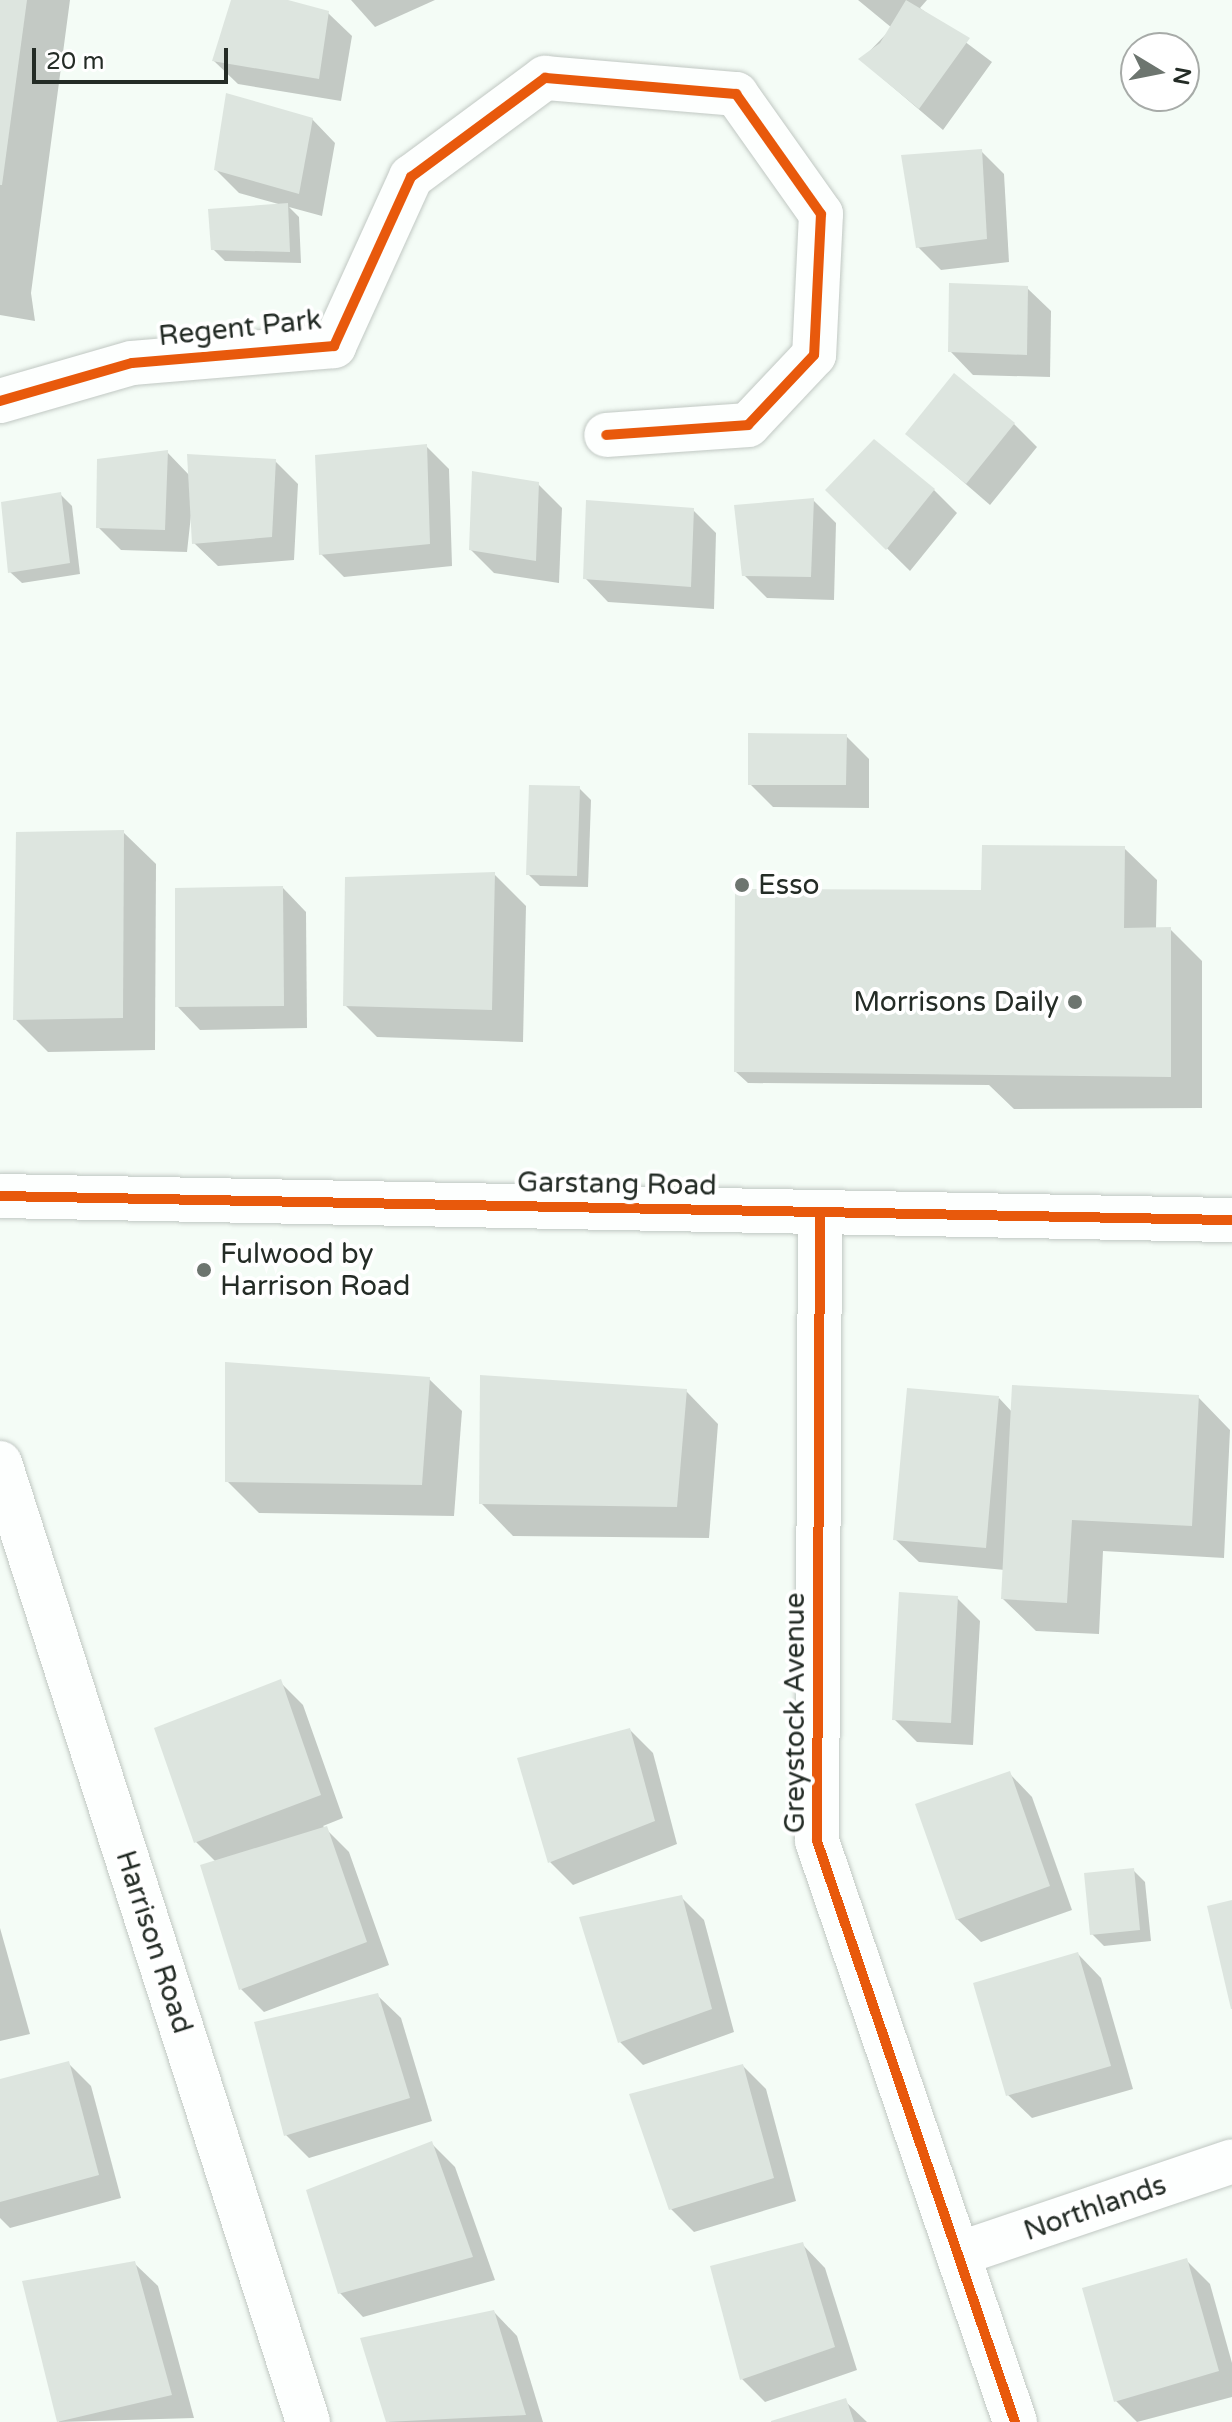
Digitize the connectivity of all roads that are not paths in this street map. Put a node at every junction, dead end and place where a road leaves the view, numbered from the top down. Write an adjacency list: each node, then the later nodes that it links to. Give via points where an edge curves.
1 (0, 401): 2 (main road, Regent Park, via 132,363 334,346 411,177 545,78 736,94 821,214 814,355 748,425)
2 (606, 435)
3 (0, 1196): 4 (main road, Garstang Road)
4 (820, 1212): 5 (main road, Garstang Road); 8 (main road, Greystock Avenue, via 817,1841)
5 (1232, 1220)
6 (0, 1463): 9 (main road, Harrison Road)
7 (1232, 2161): 8 (main road, Northlands)
8 (958, 2254): 10 (main road, Greystock Avenue)
9 (308, 2422)
10 (1015, 2422)

